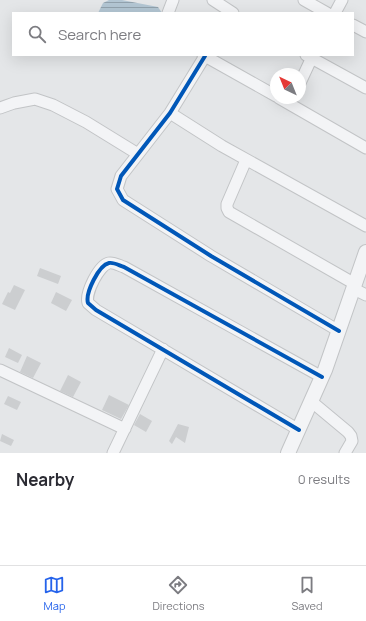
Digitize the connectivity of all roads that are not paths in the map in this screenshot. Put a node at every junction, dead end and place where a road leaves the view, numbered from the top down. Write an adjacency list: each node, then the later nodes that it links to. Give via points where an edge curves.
1 (173, 0): 5 (street)
2 (213, 0): 6 (street)
3 (304, 0): 7 (street)
4 (342, 0): 8 (street)
5 (168, 12)
6 (231, 12)
7 (325, 12)
8 (336, 12)
9 (354, 26): 10 (street)
10 (366, 32)
11 (204, 56): 15 (street); 18 (street)
12 (310, 56): 13 (street); 14 (street)
13 (306, 68)
14 (366, 88)
15 (270, 93)
16 (297, 104): 19 (street)
17 (0, 108): 20 (street, via 35,99 86,122)
18 (170, 113): 20 (street); 21 (street)
19 (366, 148)
20 (138, 154): 25 (street, via 121,176 117,189 123,200 211,256)
21 (246, 160): 22 (street); 24 (street, via 227,204 229,212)
22 (366, 226)
23 (366, 252): 24 (street)
24 (358, 289): 25 (street)
25 (339, 331): 28 (street)
26 (163, 350): 28 (street, via 88,303 87,294 105,264 124,267); 30 (street); 31 (street)
27 (0, 370): 30 (street)
28 (322, 377): 29 (street)
29 (312, 402): 31 (street); 34 (street, via 351,436 352,441)
30 (125, 428): 32 (street)
31 (299, 430): 33 (street)
32 (113, 453)
33 (288, 453)
34 (345, 453)

